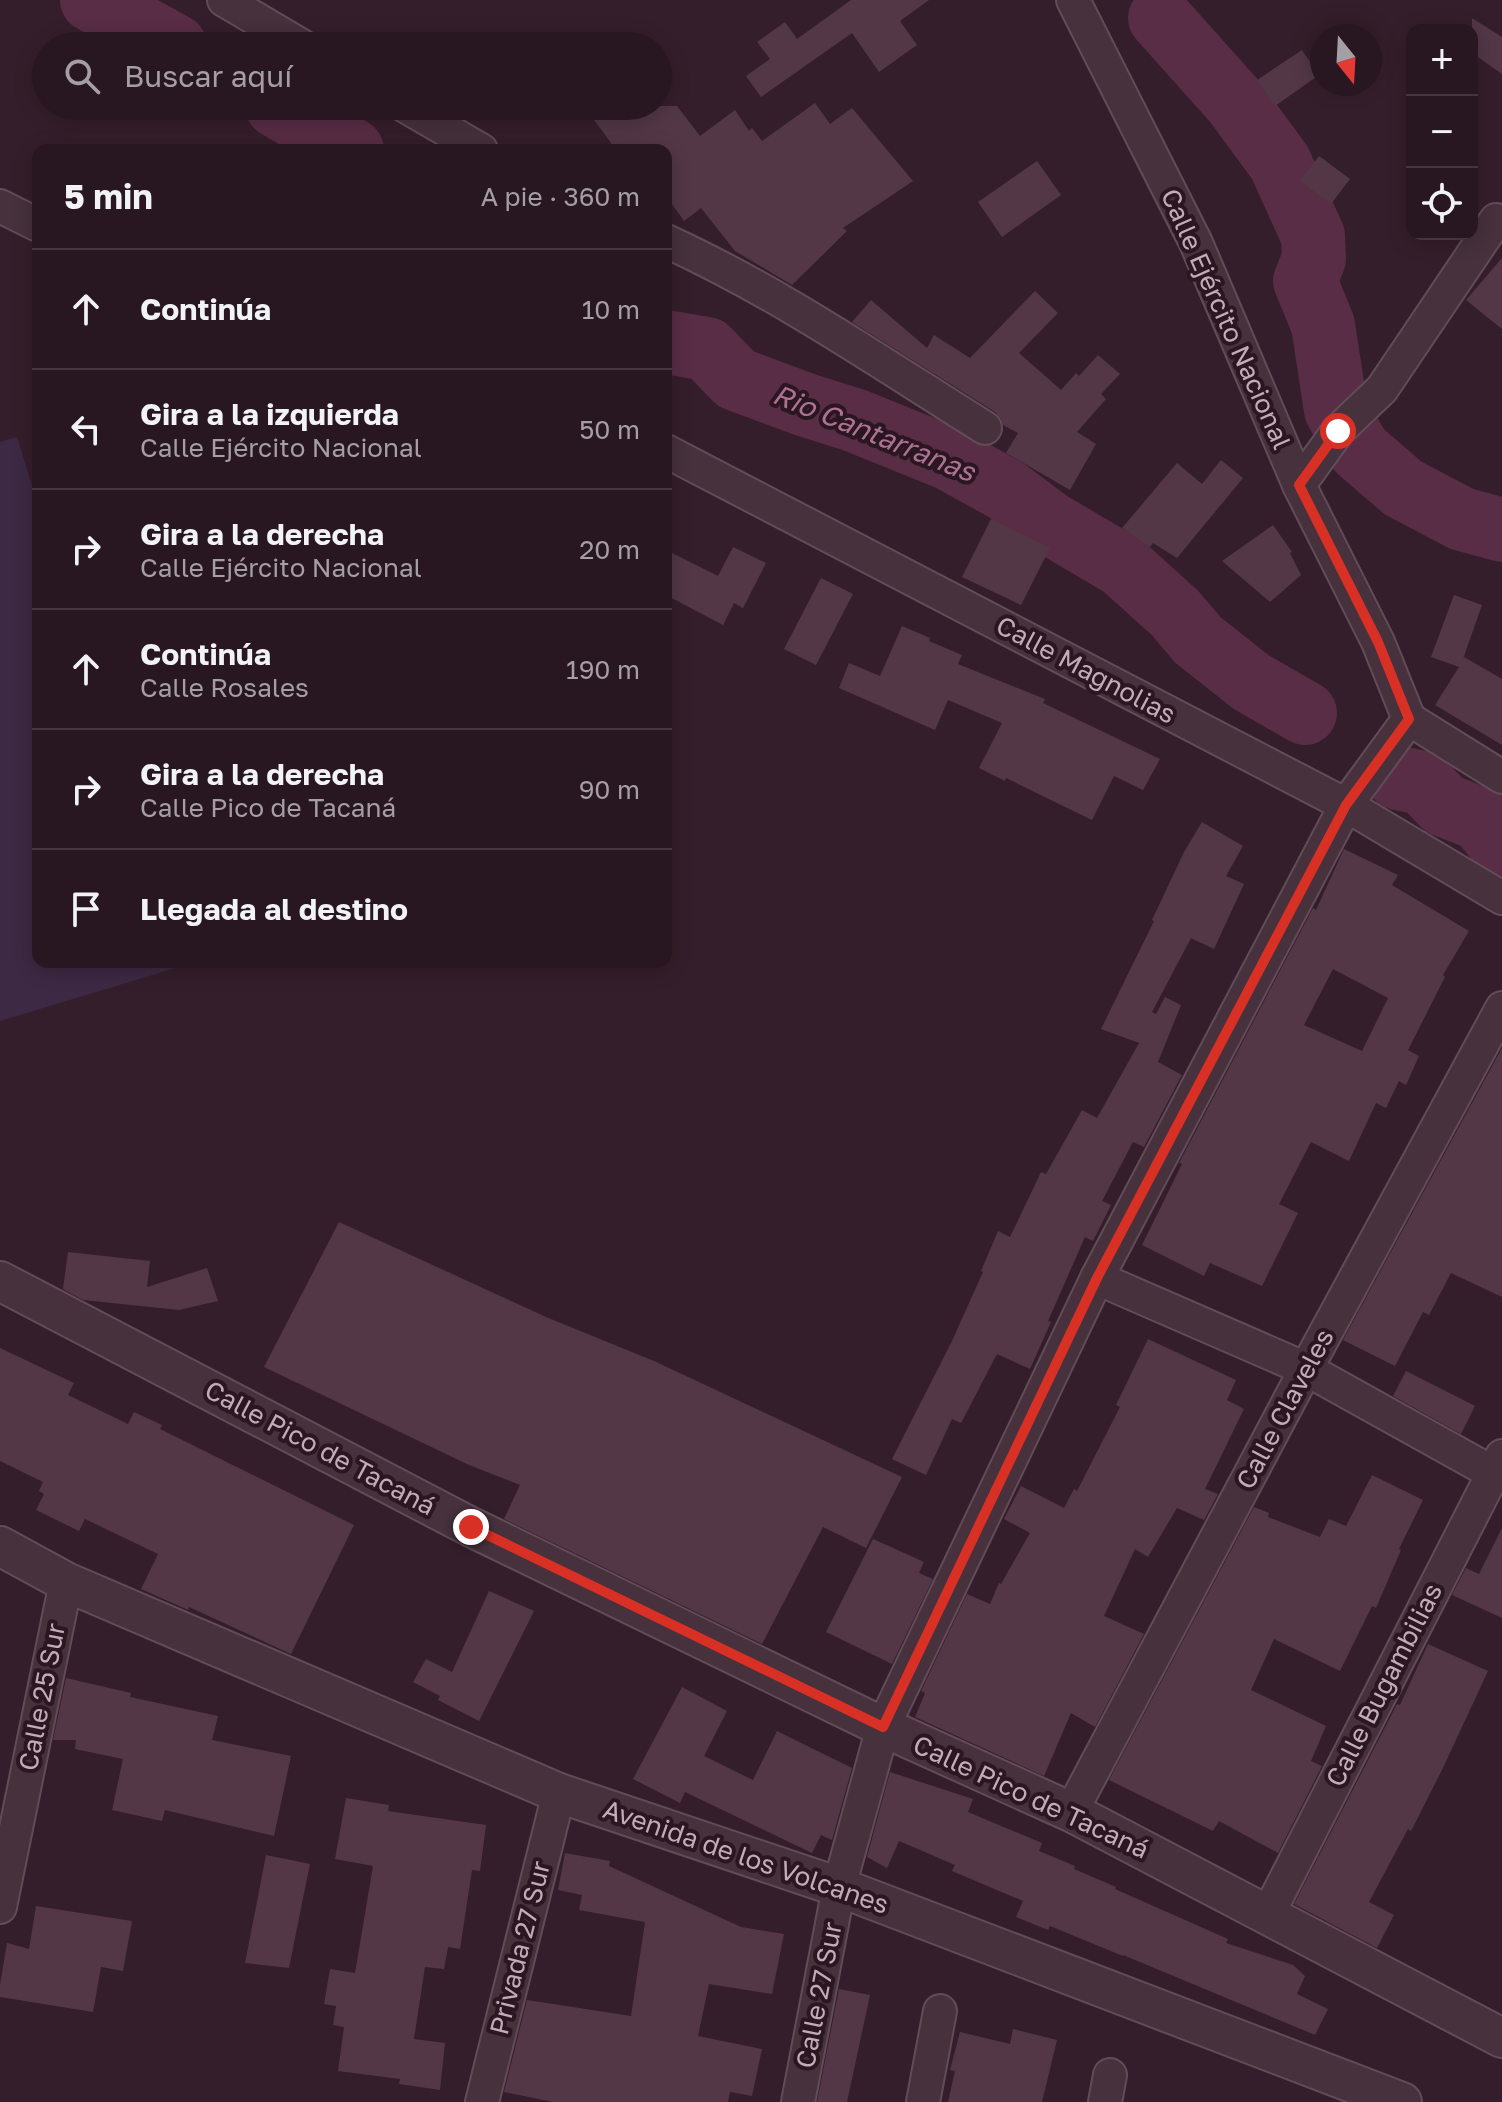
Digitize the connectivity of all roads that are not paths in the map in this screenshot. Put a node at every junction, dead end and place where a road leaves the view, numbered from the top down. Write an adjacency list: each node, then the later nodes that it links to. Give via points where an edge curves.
1 (224, 0): 3 (street)
2 (1073, 0): 12 (street, Calle Ejército Nacional, via 1196,243)
3 (278, 32)
4 (429, 120): 5 (street)
5 (471, 144)
6 (0, 206): 8 (street)
7 (1496, 220): 12 (street, via 1382,389 1338,431)
8 (32, 222)
9 (672, 244): 10 (street, via 817,322)
10 (985, 428)
11 (672, 454): 15 (street, Calle Magnolias)
12 (1299, 485): 13 (street, Calle Ejército Nacional, via 1378,642)
13 (1409, 719): 14 (street); 15 (street)
14 (1502, 777)
15 (1346, 805): 16 (street, Calle Magnolias); 18 (street, Calle 27 Sur)
16 (1502, 898)
17 (1502, 1008): 20 (street, Calle Claveles)
18 (1097, 1278): 20 (street); 24 (street, Calle 27 Sur)
19 (0, 1281): 24 (street, Calle Pico de Tacaná, via 471,1527)
20 (1306, 1369): 21 (street); 26 (street, Calle Claveles)
21 (1497, 1464): 29 (street, Calle Bugambilias)
22 (6, 1553): 23 (street, Avenida de los Volcanes)
23 (82, 1588): 25 (street, Avenida de los Volcanes); 28 (street, Calle 25 Sur)
24 (883, 1727): 26 (street, Calle Pico de Tacaná); 27 (street, Calle 27 Sur)
25 (559, 1793): 27 (street, Avenida de los Volcanes); 33 (street, Privada 27 Sur)
26 (1071, 1812): 29 (street, Calle Pico de Tacaná)
27 (839, 1887): 32 (street, Avenida de los Volcanes); 34 (street, Calle 27 Sur)
28 (0, 1907)
29 (1268, 1914): 31 (street, Calle Pico de Tacaná)
30 (940, 2011): 35 (street)
31 (1502, 2038)
32 (1356, 2093): 36 (street, Avenida de los Volcanes)
33 (482, 2102)
34 (798, 2102)
35 (923, 2102)
36 (1402, 2102)

